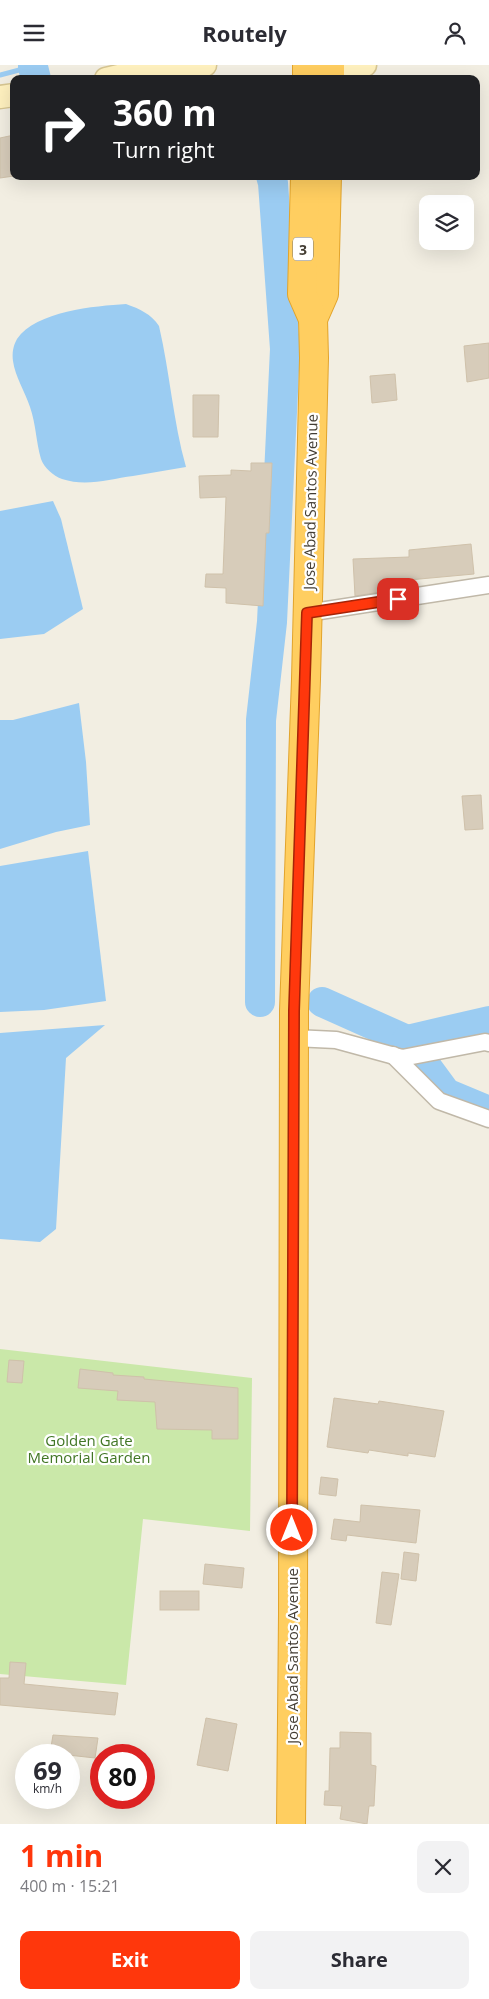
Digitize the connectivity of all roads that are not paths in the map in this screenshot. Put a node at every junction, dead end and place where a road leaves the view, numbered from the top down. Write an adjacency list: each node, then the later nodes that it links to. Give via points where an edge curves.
1 (205, 65): 4 (street)
2 (365, 65): 3 (street)
3 (315, 69)
4 (123, 75)
5 (305, 180): 7 (highway, Jose Abad Santos Avenue / 3, via 302,294)
6 (327, 180): 7 (highway, Jose Abad Santos Avenue / 3, via 324,294)
7 (313, 319): 9 (highway, Jose Abad Santos Avenue / 3)
8 (489, 585): 9 (street)
9 (307, 613): 10 (highway, Jose Abad Santos Avenue / 3)
10 (294, 1038): 12 (street, via 336,1040); 14 (highway, Jose Abad Santos Avenue / 3)
11 (489, 1043): 12 (street)
12 (398, 1057): 13 (street, via 438,1101)
13 (489, 1119)
14 (291, 1824)

